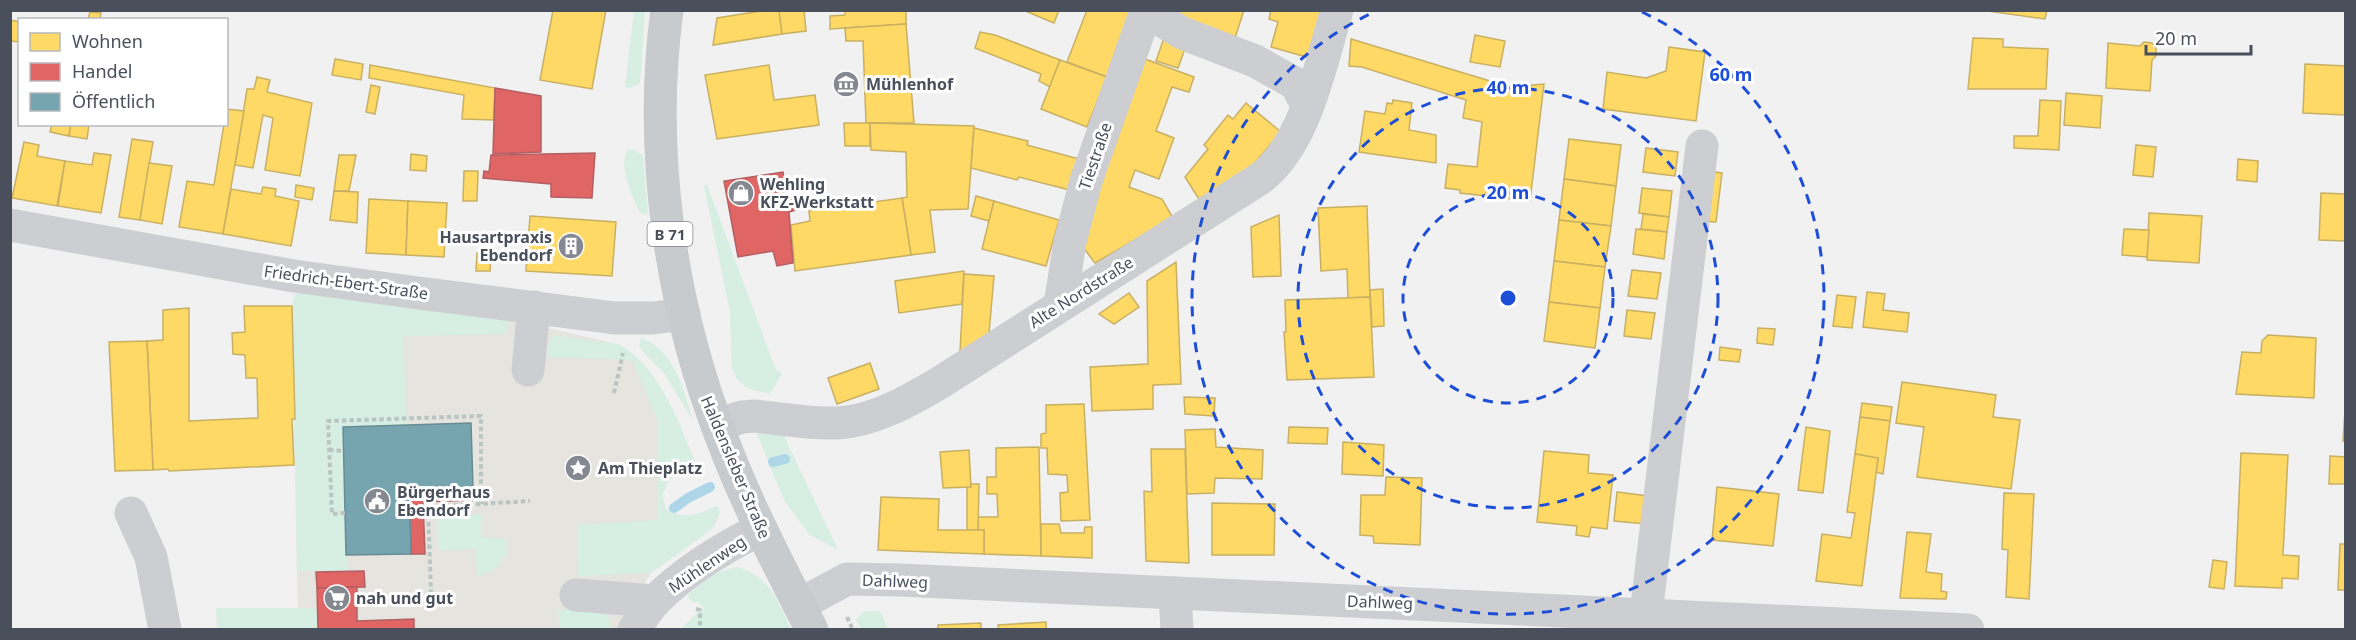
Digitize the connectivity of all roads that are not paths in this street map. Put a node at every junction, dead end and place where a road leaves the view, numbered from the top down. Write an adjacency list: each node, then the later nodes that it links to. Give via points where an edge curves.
1 (667, 10): 9 (main road, Haldensleber Straße / B 71, via 661,77 662,147 670,237)
2 (1336, 10): 4 (street, Alte Nordstraße)
3 (1146, 11): 4 (street, Tiestraße, via 1182,33 1255,61 1296,84); 7 (street, Tiestraße, via 1086,181 1070,242)
4 (1307, 105): 7 (street, Alte Nordstraße, via 1293,141 1277,165 1261,178)
5 (1702, 146): 17 (street)
6 (10, 225): 8 (street, Friedrich-Ebert-Straße, via 294,276)
7 (1060, 305): 11 (street, Alte Nordstraße, via 941,382 872,415 841,423 742,417)
8 (534, 307): 9 (street, Friedrich-Ebert-Straße, via 629,319); 10 (street)
9 (684, 314): 11 (main road, Haldensleber Straße / B 71)
10 (528, 370)
11 (721, 438): 13 (main road, Haldensleber Straße / B 71)
12 (131, 513): 19 (street, via 151,557)
13 (755, 516): 16 (street, Mühlenweg, via 739,539); 18 (main road, Haldensleber Straße / B 71)
14 (1175, 593): 17 (street, Dahlweg); 18 (street, Dahlweg, via 848,579); 21 (street)
15 (576, 595): 16 (street)
16 (654, 601): 20 (street, Mühlenweg)
17 (1646, 614): 22 (street, Dahlweg)
18 (806, 617)
19 (165, 630)
20 (634, 630)
21 (1176, 630)
22 (1968, 630)

